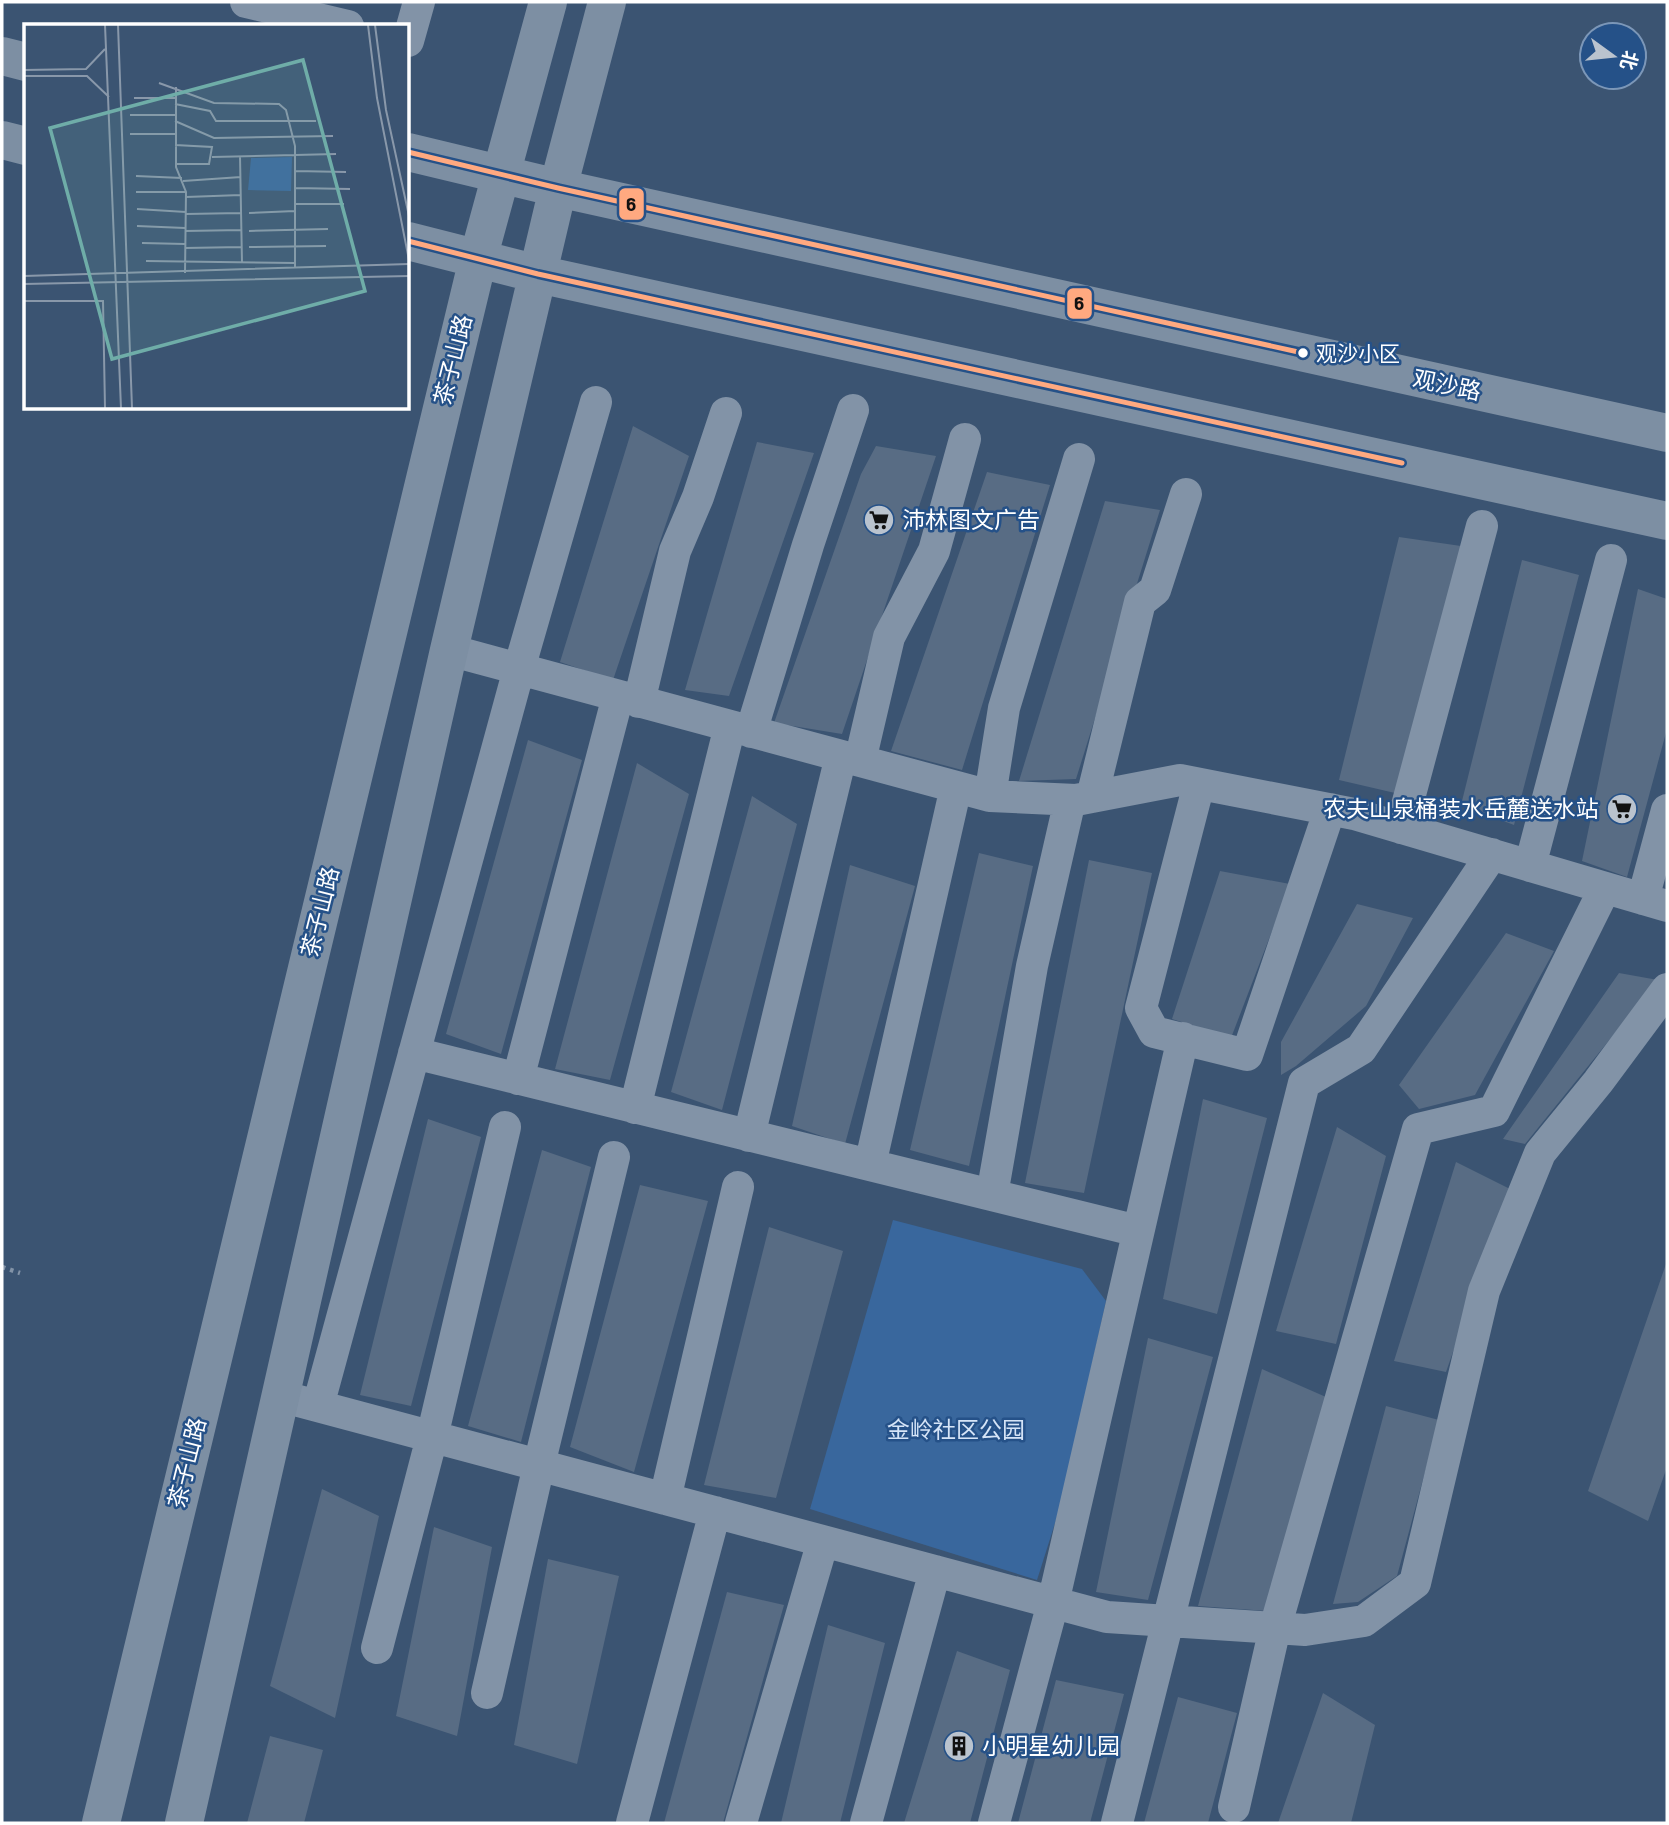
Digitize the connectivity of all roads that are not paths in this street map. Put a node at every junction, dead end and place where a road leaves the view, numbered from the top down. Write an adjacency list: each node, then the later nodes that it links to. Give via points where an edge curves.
1 (246, 2): 5 (street)
2 (419, 2): 6 (street)
3 (548, 2): 12 (main road, 茶子山路)
4 (607, 2): 13 (main road)
5 (340, 24)
6 (410, 34)
7 (2, 56): 8 (main road)
8 (24, 62)
9 (2, 140): 10 (main road)
10 (24, 146)
11 (410, 152): 12 (main road, 观沙路)
12 (499, 173): 13 (main road, 观沙路); 15 (main road, 茶子山路)
13 (558, 188): 16 (main road); 20 (main road, 观沙路)
14 (410, 242): 15 (main road)
15 (478, 259): 16 (main road); 69 (main road, 茶子山路)
16 (538, 274): 24 (main road); 27 (main road)
17 (596, 402): 28 (street)
18 (853, 410): 30 (street)
19 (726, 413): 29 (street, via 674,551)
20 (1667, 433)
21 (965, 439): 31 (street, via 934,551 889,637)
22 (1079, 459): 34 (street, via 1003,708)
23 (1186, 494): 35 (street, via 1155,590 1140,602)
24 (1667, 521)
25 (1482, 526): 38 (street)
26 (1611, 560): 40 (street)
27 (449, 650): 28 (street); 55 (main road)
28 (519, 669): 29 (street); 45 (street)
29 (628, 699): 30 (street); 46 (street)
30 (741, 729): 31 (street); 47 (street)
31 (850, 759): 33 (street); 49 (street)
32 (1199, 784): 35 (street, via 1180,780); 36 (street); 44 (street, via 1141,1008 1154,1032)
33 (956, 787): 34 (street); 51 (street)
34 (990, 796): 35 (street)
35 (1081, 799): 53 (street, via 1032,966)
36 (1330, 809): 38 (street); 44 (street, via 1247,1055)
37 (1667, 810): 42 (street)
38 (1401, 828): 39 (street)
39 (1492, 854): 40 (street); 64 (street, via 1361,1049 1304,1083)
40 (1530, 866): 41 (street)
41 (1605, 888): 42 (street); 65 (street, via 1494,1111 1418,1129)
42 (1655, 902)
43 (1667, 989): 65 (street, via 1540,1153 1484,1291 1415,1583 1364,1621 1305,1630)
44 (1183, 1038): 54 (street)
45 (414, 1054): 46 (street); 56 (street)
46 (518, 1079): 47 (street)
47 (635, 1108): 49 (street)
48 (505, 1126): 57 (street)
49 (749, 1136): 51 (street)
50 (614, 1157): 58 (street)
51 (870, 1165): 53 (street)
52 (738, 1187): 59 (street)
53 (992, 1195): 54 (street)
54 (1139, 1231): 63 (street)
55 (280, 1396): 56 (street); 70 (main road)
56 (318, 1406): 57 (street)
57 (432, 1437): 58 (street); 66 (street)
58 (539, 1465): 59 (street); 67 (street)
59 (664, 1499): 60 (street)
60 (715, 1512): 61 (street); 71 (street)
61 (823, 1541): 62 (street); 72 (street)
62 (935, 1571): 63 (street); 73 (street)
63 (1053, 1602): 64 (street, via 1107,1617); 74 (street)
64 (1168, 1621): 65 (street); 75 (street)
65 (1275, 1628): 68 (street)
66 (377, 1648)
67 (487, 1693)
68 (1234, 1807)
69 (101, 1823)
70 (184, 1823)
71 (632, 1823)
72 (741, 1823)
73 (866, 1823)
74 (994, 1823)
75 (1117, 1823)

